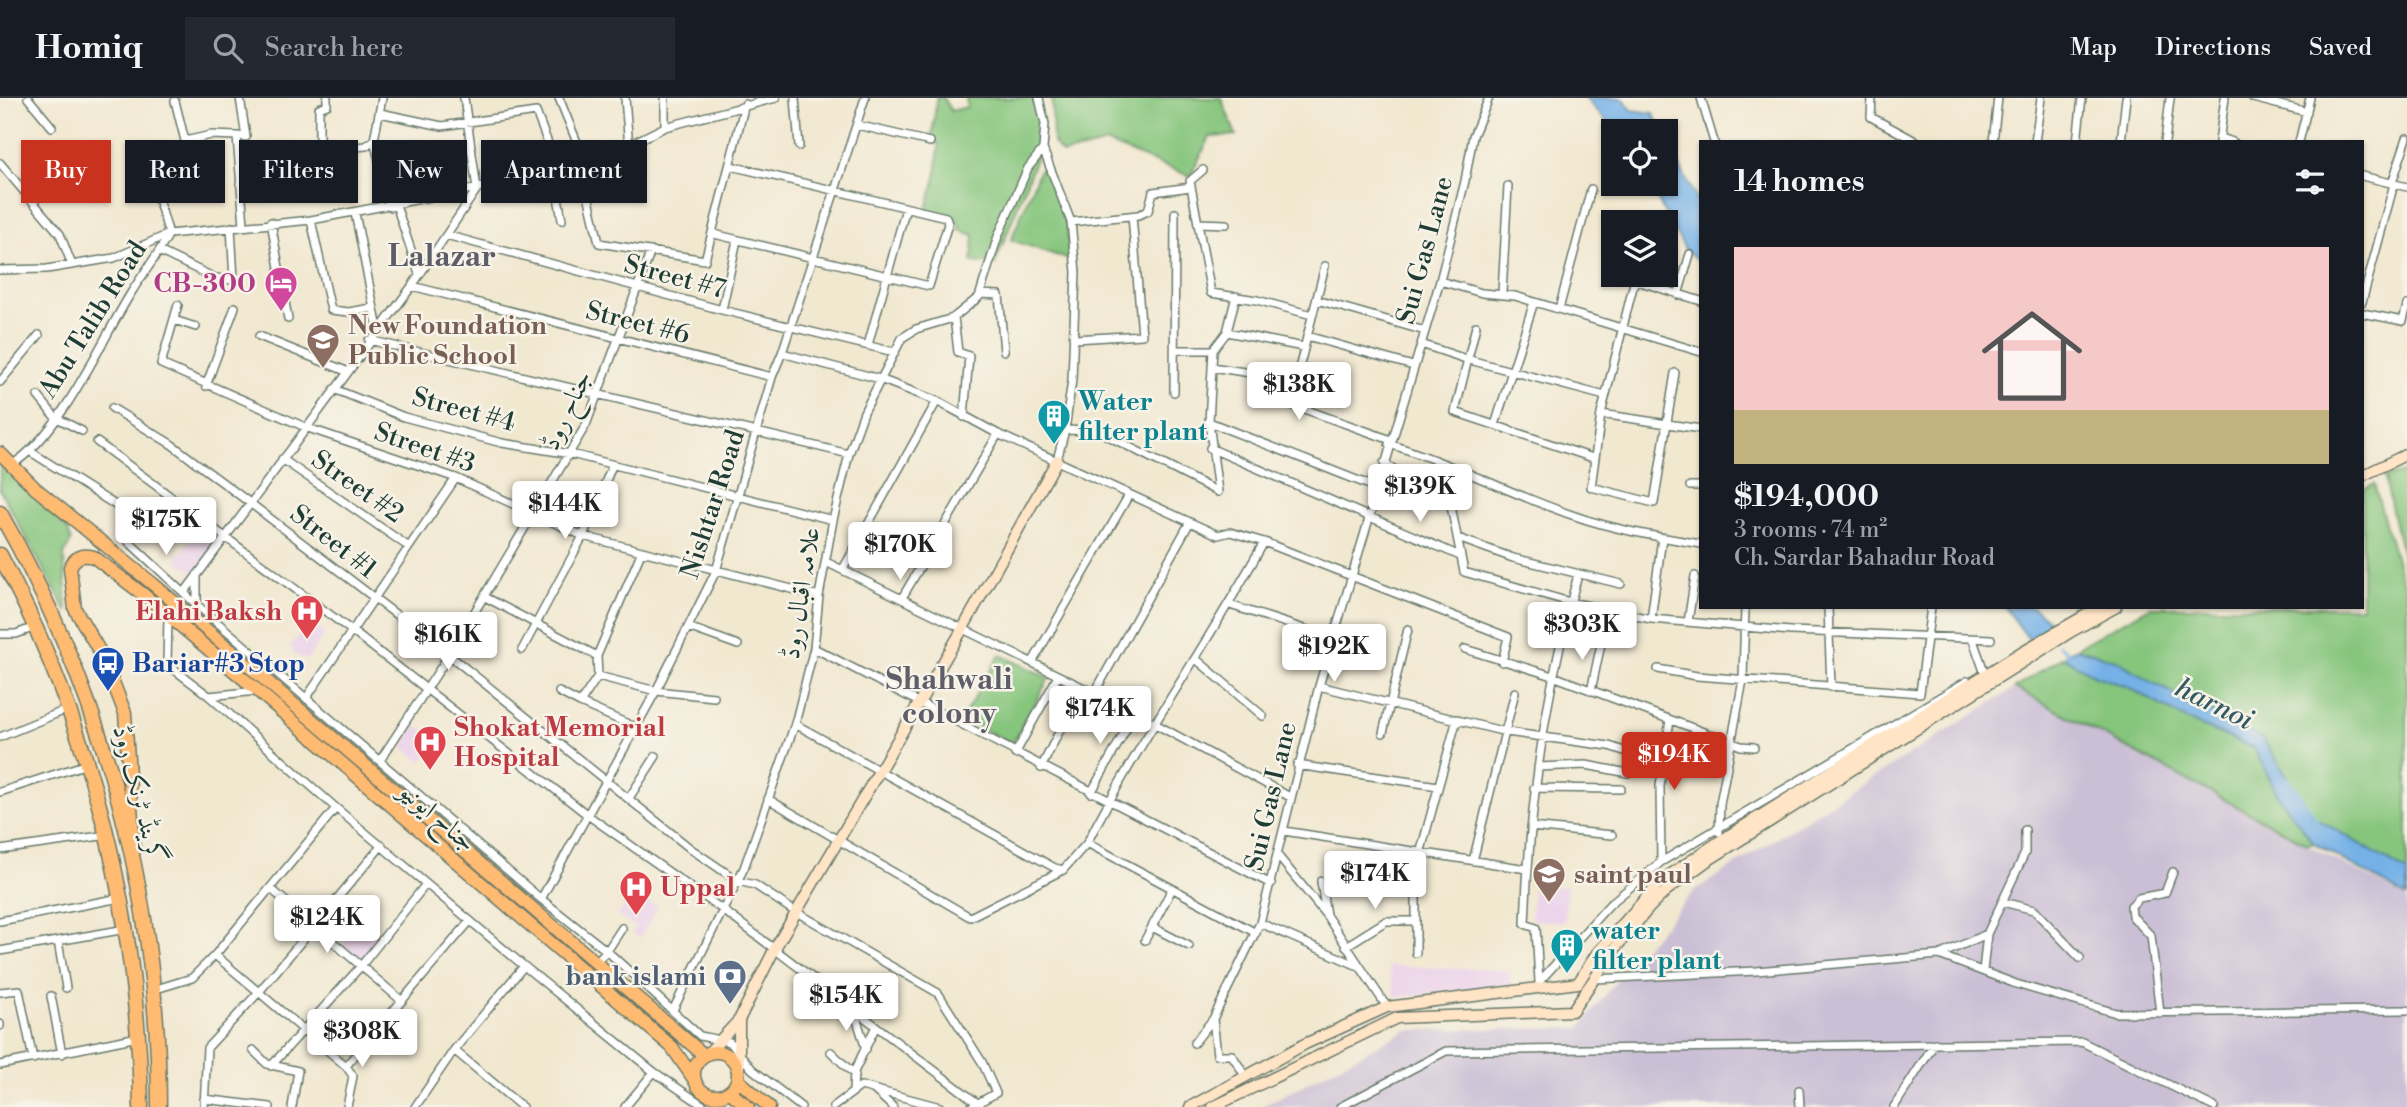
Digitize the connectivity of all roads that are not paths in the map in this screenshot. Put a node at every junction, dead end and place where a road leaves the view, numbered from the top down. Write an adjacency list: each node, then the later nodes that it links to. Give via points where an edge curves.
1 (28, 98): 33 (street)
2 (240, 98): 35 (street, via 246,137)
3 (327, 98): 37 (street, via 327,106 319,108)
4 (382, 98): 30 (street)
5 (464, 98): 31 (street)
6 (559, 98): 40 (street)
7 (625, 98): 41 (street)
8 (665, 98): 34 (street)
9 (722, 98): 28 (street)
10 (776, 98): 27 (street, Abu Talib Road)
11 (795, 98): 53 (street)
12 (865, 98): 32 (street, Nishtar Road)
13 (1039, 98): 54 (street)
14 (1489, 98): 99 (street, Sui Gas Lane, via 1473,136)
15 (1701, 98): 43 (street)
16 (1872, 98): 44 (street, via 1871,117)
17 (1998, 98): 45 (street)
18 (2040, 98): 46 (street)
19 (2082, 98): 47 (street)
20 (2126, 98): 48 (street)
21 (2170, 98): 49 (street)
22 (2225, 98): 50 (street)
23 (2253, 98): 25 (street)
24 (2310, 98): 29 (street)
25 (2275, 101): 29 (street)
26 (175, 102): 35 (street, via 186,141 211,135)
27 (745, 104): 28 (street, Abu Talib Road); 56 (street)
28 (722, 110): 34 (street, Abu Talib Road)
29 (2307, 112): 51 (street)
30 (380, 113): 31 (street, via 442,126); 38 (street)
31 (468, 123): 39 (street, via 536,112); 65 (street)
32 (857, 125): 52 (street); 66 (street, Nishtar Road)
33 (52, 127)
34 (665, 127): 42 (street, Abu Talib Road)
35 (237, 136): 57 (street)
36 (2407, 138): 60 (street)
37 (318, 140)
38 (374, 140)
39 (546, 140)
40 (574, 140)
41 (628, 140)
42 (642, 140)
43 (1713, 140)
44 (1913, 140)
45 (1993, 140)
46 (2035, 140)
47 (2077, 140)
48 (2121, 140)
49 (2165, 140)
50 (2219, 140)
51 (2300, 140)
52 (930, 142)
53 (799, 146)
54 (1044, 149): 81 (street); 105 (street, via 1028,168 998,236)
55 (0, 163): 94 (street, via 60,234)
56 (730, 166): 66 (street); 87 (street)
57 (239, 168)
58 (1203, 170): 62 (street, via 1190,178)
59 (2364, 176): 60 (street)
60 (2393, 183): 63 (street); 106 (street)
61 (1508, 186): 104 (street)
62 (1191, 187): 77 (street, via 1153,192 1147,211); 82 (street)
63 (2407, 187)
64 (481, 189): 65 (street, Abu Talib Road)
65 (477, 190): 73 (street, Abu Talib Road); 88 (street)
66 (835, 190): 74 (street); 93 (street, Nishtar Road)
67 (1591, 190): 116 (street)
68 (159, 203): 86 (street)
69 (242, 203): 84 (street)
70 (392, 203): 73 (street)
71 (560, 203): 79 (street)
72 (591, 203): 90 (street, via 599,243)
73 (393, 206): 75 (street, Abu Talib Road); 97 (street)
74 (906, 208): 98 (street); 98 (street, via 948,219 935,272 929,286)
75 (355, 213): 78 (street, Abu Talib Road); 115 (street)
76 (1175, 213): 139 (street)
77 (1132, 216): 81 (street); 134 (street, via 1142,335)
78 (311, 220): 80 (street, Abu Talib Road); 115 (street, via 331,310)
79 (562, 220)
80 (271, 222): 84 (street, Abu Talib Road); 121 (street)
81 (1071, 222): 134 (street)
82 (1199, 223): 83 (street); 108 (street, via 1211,293)
83 (1226, 223)
84 (244, 225): 85 (street, Abu Talib Road)
85 (231, 227): 86 (street, Abu Talib Road); 91 (street, via 234,280 215,278)
86 (169, 234): 91 (street, Abu Talib Road); 94 (street, Abu Talib Road, via 114,258)
87 (714, 234): 89 (street); 90 (street, via 705,260)
88 (446, 235): 97 (street); 103 (street, Street #7)
89 (737, 240): 93 (street); 117 (street)
90 (651, 251): 103 (street, جناح روڈ)
91 (161, 252): 164 (street, Abu Talib Road)
92 (1690, 254): 107 (street)
93 (813, 258): 98 (street); 124 (street, Nishtar Road)
94 (72, 265): 96 (street, Abu Talib Road)
95 (1325, 266): 109 (street)
96 (0, 270)
97 (419, 274): 100 (street)
98 (887, 276): 137 (street)
99 (1440, 281): 104 (street, via 1482,293); 128 (street, Sui Gas Lane)
100 (412, 286): 126 (street); 133 (street, Street #6)
101 (1632, 287): 127 (street)
102 (1659, 287): 107 (street)
103 (638, 288): 117 (street, Street #7); 133 (street, جناح روڈ)
104 (1503, 293): 111 (street)
105 (981, 294): 120 (street, علامہ اقبال روڈ); 141 (street, via 999,295)
106 (2364, 294)
107 (1678, 295): 110 (street)
108 (1236, 296): 119 (street); 129 (street)
109 (1317, 300): 119 (street); 128 (street)
110 (1699, 301)
111 (1534, 302): 116 (street); 149 (street)
112 (178, 305): 122 (street, Street #3)
113 (2407, 305): 118 (street, via 2403,321)
114 (235, 307): 155 (street)
115 (372, 307): 126 (street)
116 (1559, 309): 127 (street)
117 (722, 310): 124 (street, Street #7)
118 (2364, 313)
119 (1311, 315): 132 (street)
120 (954, 317): 143 (street, علامہ اقبال روڈ, via 908,333); 165 (street, via 958,352 969,356)
121 (288, 319)
122 (174, 320): 123 (street); 155 (street, Street #3, via 161,364)
123 (196, 327)
124 (791, 327): 137 (street, Street #7); 144 (street, Nishtar Road)
125 (1476, 327): 145 (street)
126 (378, 329): 135 (street)
127 (1621, 330): 142 (street); 160 (street)
128 (1425, 331): 136 (street, Sui Gas Lane)
129 (1227, 332): 138 (street); 140 (street)
130 (39, 335): 154 (street)
131 (259, 336): 148 (street)
132 (1307, 336): 138 (street); 146 (street)
133 (620, 339): 151 (street, Street #6); 158 (street, جناح روڈ)
134 (1075, 339): 171 (street)
135 (369, 340): 148 (street); 158 (street)
136 (1421, 344): 145 (street); 146 (street, Sui Gas Lane)
137 (868, 345): 143 (street, Street #7)
138 (1303, 347): 153 (street)
139 (1175, 350): 140 (street); 157 (street)
140 (1213, 350): 147 (street)
141 (1004, 351)
142 (1699, 351)
143 (894, 352): 152 (street, علامہ اقبال روڈ)
144 (782, 353): 151 (street, Nishtar Road); 152 (street)
145 (1466, 359): 149 (street); 167 (street, via 1453,410)
146 (1413, 366): 176 (street, Sui Gas Lane)
147 (1212, 367): 153 (street); 166 (street)
148 (346, 371): 156 (street)
149 (1511, 371): 160 (street); 167 (street)
150 (1675, 373): 168 (street)
151 (772, 377): 173 (street, Nishtar Road)
152 (880, 379): 161 (street); 181 (street, علامہ اقبال روڈ)
153 (1295, 380): 176 (street, via 1290,404)
154 (0, 382)
155 (206, 386): 169 (street, Street #3)
156 (334, 388): 169 (street); 180 (street, Street #4, via 404,417 502,443)
157 (1174, 392)
158 (599, 395): 173 (street); 180 (street, جناح روڈ)
159 (38, 396): 164 (street)
160 (1605, 396): 163 (street)
161 (937, 401): 165 (street); 215 (street)
162 (112, 408): 196 (street, Street #1, via 171,444)
163 (1601, 414): 168 (street); 183 (street)
164 (55, 417): 172 (street); 178 (street, Abu Talib Road)
165 (964, 417): 174 (street)
166 (1209, 422): 177 (street); 193 (street)
167 (1495, 425): 183 (street)
168 (1667, 425): 170 (street); 183 (street, via 1654,503 1591,487)
169 (305, 427): 184 (street); 190 (street, Street #3)
170 (1699, 429)
171 (1065, 430): 177 (street, via 1098,431 1218,492); 185 (street)
172 (82, 431)
173 (757, 433): 181 (street); 195 (street, Nishtar Road)
174 (998, 434): 185 (street); 226 (street)
175 (97, 442): 203 (street)
176 (1390, 442): 186 (street, Sui Gas Lane); 206 (street, via 1577,517)
177 (1210, 448): 200 (street)
178 (31, 452): 187 (street, Abu Talib Road); 197 (street)
179 (0, 453): 187 (main road, جناح ایونیو)
180 (571, 454): 188 (street, Street #4); 199 (street, جناح روڈ)
181 (849, 454): 201 (street, علامہ اقبال روڈ)
182 (2407, 454): 189 (main road)
183 (1593, 458)
184 (282, 460): 196 (street); 210 (street, Street #2)
185 (1057, 460): 194 (street); 244 (main road)
186 (1384, 463): 193 (street, Sui Gas Lane); 205 (street, via 1451,506)
187 (13, 464): 270 (main road, جناح ایونیو)
188 (612, 466): 195 (street, Street #4); 204 (street)
189 (2364, 475)
190 (456, 478): 199 (street, Street #3); 210 (street)
191 (1690, 486): 192 (street)
192 (1699, 486)
193 (1377, 488): 200 (street, Sui Gas Lane)
194 (1129, 495): 202 (street); 263 (street)
195 (739, 498): 201 (street, Street #4); 216 (street, Nishtar Road)
196 (250, 503): 203 (street); 225 (street, Street #1)
197 (120, 508)
198 (0, 513): 339 (highway, گرینڈ ٹرنک روڈ, via 68,650 101,737)
199 (534, 515): 204 (street, Street #3); 224 (street, جناح روڈ)
200 (1368, 517): 213 (street); 220 (street, Sui Gas Lane)
201 (833, 520): 214 (street, علامہ اقبال روڈ)
202 (1190, 522): 208 (street, via 1218,535 1230,532); 280 (street)
203 (226, 536): 217 (street); 245 (street)
204 (583, 536): 211 (street, Street #3); 238 (street)
205 (1458, 538): 213 (street); 218 (street)
206 (1662, 538): 209 (street); 236 (street)
207 (129, 542): 222 (street)
208 (1264, 542): 220 (street); 228 (street)
209 (1699, 544)
210 (409, 547): 225 (street)
211 (641, 553): 216 (street, Street #3); 260 (street)
212 (0, 555): 239 (highway, گرینڈ ٹرنک روڈ)
213 (1461, 556): 227 (street, via 1464,572)
214 (826, 562): 215 (street); 223 (street, علامہ اقبال روڈ)
215 (843, 569): 226 (street)
216 (716, 571): 223 (street, Street #3); 240 (street, Nishtar Road)
217 (197, 575): 222 (street); 229 (street)
218 (1578, 575): 221 (street); 227 (street)
219 (1695, 576): 237 (street)
220 (1352, 578): 249 (street, Sui Gas Lane); 262 (street, via 1508,636)
221 (1621, 584)
222 (184, 593): 229 (street)
223 (819, 596): 254 (street, علامہ اقبال روڈ)
224 (485, 597): 238 (street); 259 (street, جناح روڈ)
225 (374, 598): 245 (street); 259 (street, Street #1)
226 (902, 598): 244 (street)
227 (1570, 602): 236 (street); 268 (street)
228 (1230, 605): 249 (street); 261 (street)
229 (197, 606): 282 (street)
230 (1745, 609): 241 (street)
231 (1828, 609): 246 (street)
232 (1931, 609): 248 (street)
233 (2097, 609): 242 (main road)
234 (2111, 609): 242 (main road)
235 (169, 617): 270 (main road, جناح ایونیو); 281 (street, via 167,664); 339 (main road, جناح ایونیو, via 94,557 78,557 70,567 75,610 104,659 125,713)
236 (1651, 619): 237 (street)
237 (1688, 622): 241 (street)
238 (536, 626): 257 (street); 260 (street)
239 (36, 627): 247 (street); 288 (highway, گرینڈ ٹرنک روڈ)
240 (688, 627): 253 (street); 275 (street, Nishtar Road)
241 (1744, 627): 246 (street); 269 (street)
242 (2068, 628): 255 (main road)
243 (1408, 629): 287 (street)
244 (962, 630): 263 (street); 285 (main road)
245 (352, 631): 274 (street); 282 (street)
246 (1829, 632): 248 (street); 272 (street)
247 (0, 634)
248 (1927, 636): 252 (street); 279 (street)
249 (1335, 639): 271 (street, Sui Gas Lane)
250 (1602, 639): 276 (street)
251 (1991, 639): 252 (street)
252 (1973, 640): 265 (street)
253 (738, 645)
254 (814, 648): 285 (street); 293 (street, علامہ اقبال روڈ)
255 (2038, 648): 258 (main road); 385 (main road, via 1707,860 1667,890 1617,946)
256 (1465, 649): 262 (street)
257 (522, 650)
258 (2023, 651): 265 (street); 332 (main road)
259 (449, 655): 274 (street, جناح روڈ); 312 (street, Street #1)
260 (597, 656): 266 (street)
261 (1196, 659): 290 (street); 294 (street)
262 (1502, 662): 268 (street)
263 (1032, 663): 267 (street)
264 (1658, 669): 269 (street)
265 (1984, 671): 284 (street)
266 (598, 676): 275 (street); 286 (street)
267 (1058, 676): 273 (street); 302 (street)
268 (1553, 676): 276 (street); 299 (street)
269 (1743, 680): 272 (street); 300 (street)
270 (263, 686): 281 (street); 336 (main road, جناح ایونیو); 422 (main road, جناح ایونیو, via 672,1047)
271 (1319, 686): 287 (street); 307 (street, Sui Gas Lane)
272 (1831, 687): 279 (street)
273 (1081, 688): 280 (street); 309 (street)
274 (427, 690): 305 (street, جناح روڈ); 323 (street)
275 (656, 691): 283 (street); 295 (street, Nishtar Road)
276 (1591, 691): 292 (street)
277 (559, 692): 286 (street)
278 (1515, 692): 296 (street)
279 (1920, 693): 284 (street)
280 (1094, 694): 289 (street)
281 (209, 696): 322 (street)
282 (307, 697): 305 (street)
283 (714, 697)
284 (1931, 700): 325 (street)
285 (920, 701): 302 (street); 310 (main road)
286 (580, 703): 295 (street)
287 (1392, 703): 291 (street); 297 (street)
288 (69, 709): 298 (street); 306 (highway, گرینڈ ٹرنک روڈ)
289 (1135, 713): 294 (street); 317 (street)
290 (1264, 716)
291 (1457, 719): 296 (street); 313 (street)
292 (1670, 720): 300 (street); 341 (street, via 1660,786)
293 (795, 724): 310 (street); 320 (street, علامہ اقبال روڈ)
294 (1156, 725): 318 (street); 321 (street)
295 (635, 727): 312 (street, Nishtar Road)
296 (1506, 732): 299 (street); 340 (street)
297 (1383, 733)
298 (0, 737)
299 (1542, 739): 304 (street, via 1609,746); 308 (street)
300 (1732, 742): 301 (street); 325 (street)
301 (1754, 747)
302 (1015, 754): 309 (street)
303 (656, 756): 319 (street)
304 (1639, 756)
305 (381, 759): 330 (street)
306 (88, 763): 316 (street); 328 (highway, گرینڈ ٹرنک روڈ)
307 (1297, 765): 313 (street); 318 (street, Sui Gas Lane)
308 (1538, 767): 311 (street, via 1586,765); 314 (street)
309 (1041, 768): 317 (street)
310 (880, 772): 331 (main road); 343 (street)
311 (1628, 773)
312 (606, 779): 319 (street, Street #1); 323 (street, Nishtar Road)
313 (1438, 786): 337 (street)
314 (1534, 788): 315 (street); 324 (street)
315 (1620, 789)
316 (0, 792)
317 (1091, 793): 321 (street)
318 (1290, 797): 327 (street, Sui Gas Lane)
319 (629, 798): 345 (street, Street #1)
320 (768, 799): 331 (street); 345 (street, علامہ اقبال روڈ)
321 (1108, 801): 333 (street); 348 (street)
322 (335, 808): 334 (street); 349 (street)
323 (589, 816): 352 (street, Nishtar Road); 354 (street)
324 (1531, 827): 329 (street); 342 (street)
325 (1719, 828): 332 (street); 341 (street)
326 (2025, 830): 353 (street, via 2025,853)
327 (1284, 831): 337 (street); 338 (street, Sui Gas Lane)
328 (108, 835): 335 (street); 351 (highway, گرینڈ ٹرنک روڈ)
329 (1612, 835)
330 (474, 841): 336 (street); 352 (street)
331 (839, 841): 343 (street, via 970,917); 355 (main road)
332 (1720, 841): 386 (main road, via 1661,881 1597,953)
333 (1087, 843): 343 (street); 350 (street)
334 (382, 845): 347 (street); 361 (street)
335 (0, 850)
336 (466, 852): 380 (main road, جناح ایونیو)
337 (1420, 854): 340 (street); 359 (street)
338 (1278, 856): 348 (street, Sui Gas Lane); 356 (street)
339 (134, 857): 371 (highway, گرینڈ ٹرنک روڈ)
340 (1474, 860): 342 (street)
341 (1661, 862): 387 (street, via 1610,904)
342 (1527, 869): 387 (street, via 1525,924 1536,928)
343 (1063, 870)
344 (2173, 872): 398 (street, via 2165,893 2139,898 2131,906 2132,916 2151,936)
345 (738, 881): 354 (street, علامہ اقبال روڈ); 355 (street, Street #1, via 755,885)
346 (1321, 881): 356 (street)
347 (426, 884): 358 (street); 382 (street)
348 (1271, 884): 360 (street, Sui Gas Lane)
349 (270, 888): 361 (street); 377 (street)
350 (1172, 889): 362 (street); 365 (street)
351 (121, 898): 357 (street); 364 (highway, گرینڈ ٹرنک روڈ)
352 (541, 899): 374 (street)
353 (2003, 902): 366 (street); 379 (street, via 2034,910)
354 (723, 910): 372 (street); 396 (street, علامہ اقبال روڈ)
355 (796, 912): 372 (main road); 429 (street, Street #1, via 938,993 996,1093)
356 (1325, 915): 370 (street)
357 (0, 921)
358 (470, 921): 383 (street); 393 (street)
359 (1416, 922): 370 (street, via 1386,921); 376 (street)
360 (1260, 923): 365 (street, Sui Gas Lane); 381 (street)
361 (315, 926): 382 (street); 391 (street)
362 (1152, 927): 367 (street); 369 (street)
363 (622, 928): 374 (street)
364 (127, 929): 368 (street); 375 (highway, گرینڈ ٹرنک روڈ)
365 (1256, 933): 399 (street, Sui Gas Lane)
366 (1987, 934): 378 (street); 384 (street)
367 (1145, 940)
368 (58, 941): 373 (street); 388 (street)
369 (1189, 946)
370 (1346, 946): 381 (street)
371 (149, 949): 375 (highway); 389 (highway, گرینڈ ٹرنک روڈ)
372 (774, 950): 395 (street); 400 (main road)
373 (0, 951)
374 (607, 951): 380 (street); 396 (street)
375 (130, 952): 403 (highway, گرینڈ ٹرنک روڈ)
376 (1416, 953)
377 (215, 954): 389 (street, via 192,978); 391 (street)
378 (1939, 955): 384 (street); 385 (street)
379 (2080, 957)
380 (596, 961): 413 (main road, جناح ایونیو)
381 (1356, 965): 394 (street)
382 (361, 966): 393 (street); 402 (street)
383 (524, 967): 409 (street); 418 (street)
384 (1983, 971): 398 (street, via 2116,1013)
385 (1595, 979): 386 (main road); 446 (main road, via 1572,1011 1397,1018)
386 (1578, 983): 387 (main road)
387 (1539, 984): 394 (main road)
388 (66, 988)
389 (153, 990): 431 (highway, گرینڈ ٹرنک روڈ)
390 (0, 992): 414 (street, via 19,990)
391 (258, 993): 402 (street); 428 (street, via 207,1048)
392 (51, 996): 412 (street)
393 (402, 1001): 417 (street)
394 (1387, 1006): 420 (main road)
395 (852, 1007): 401 (street); 410 (street)
396 (673, 1010): 404 (street, via 700,1036)
397 (2407, 1010): 398 (street)
398 (2160, 1013)
399 (1213, 1019): 405 (street, Sui Gas Lane); 420 (street, via 1217,1055 1232,1055)
400 (739, 1020): 404 (main road); 407 (main road)
401 (876, 1026): 410 (street); 429 (street)
402 (304, 1031): 416 (street); 417 (street)
403 (138, 1037): 412 (street); 430 (highway, گرینڈ ٹرنک روڈ)
404 (722, 1040): 407 (street); 413 (main road)
405 (1194, 1043)
406 (1935, 1043): 447 (street, via 1447,1051); 449 (street); 450 (street, via 2082,1042)
407 (737, 1047): 421 (main road); 440 (street, via 752,1069)
408 (253, 1050): 416 (street)
409 (454, 1050): 435 (street); 436 (street)
410 (866, 1050): 419 (street)
411 (831, 1052): 419 (street)
412 (62, 1054): 414 (street)
413 (707, 1054): 421 (main road, via 730,1056); 422 (main road, via 695,1065)
414 (33, 1059): 415 (street)
415 (0, 1065)
416 (271, 1066): 433 (street, via 299,1072)
417 (345, 1066): 434 (street, via 353,1076)
418 (654, 1072): 427 (street); 437 (street)
419 (854, 1072): 423 (street); 426 (street)
420 (1246, 1077): 445 (main road)
421 (739, 1078): 427 (main road); 439 (main road)
422 (694, 1079): 427 (main road)
423 (861, 1086): 424 (street); 426 (street)
424 (871, 1087): 442 (street); 443 (street)
425 (1799, 1090): 448 (street)
426 (853, 1091): 441 (street)
427 (713, 1100): 438 (main road)
428 (204, 1103): 432 (street)
429 (982, 1106): 444 (street)
430 (141, 1107)
431 (159, 1107)
432 (270, 1107)
433 (292, 1107)
434 (347, 1107)
435 (415, 1107)
436 (522, 1107)
437 (625, 1107)
438 (748, 1107)
439 (769, 1107)
440 (801, 1107)
441 (833, 1107)
442 (893, 1107)
443 (940, 1107)
444 (971, 1107)
445 (1190, 1107)
446 (1213, 1107)
447 (1340, 1107)
448 (1799, 1107)
449 (1894, 1107)
450 (2214, 1107)

